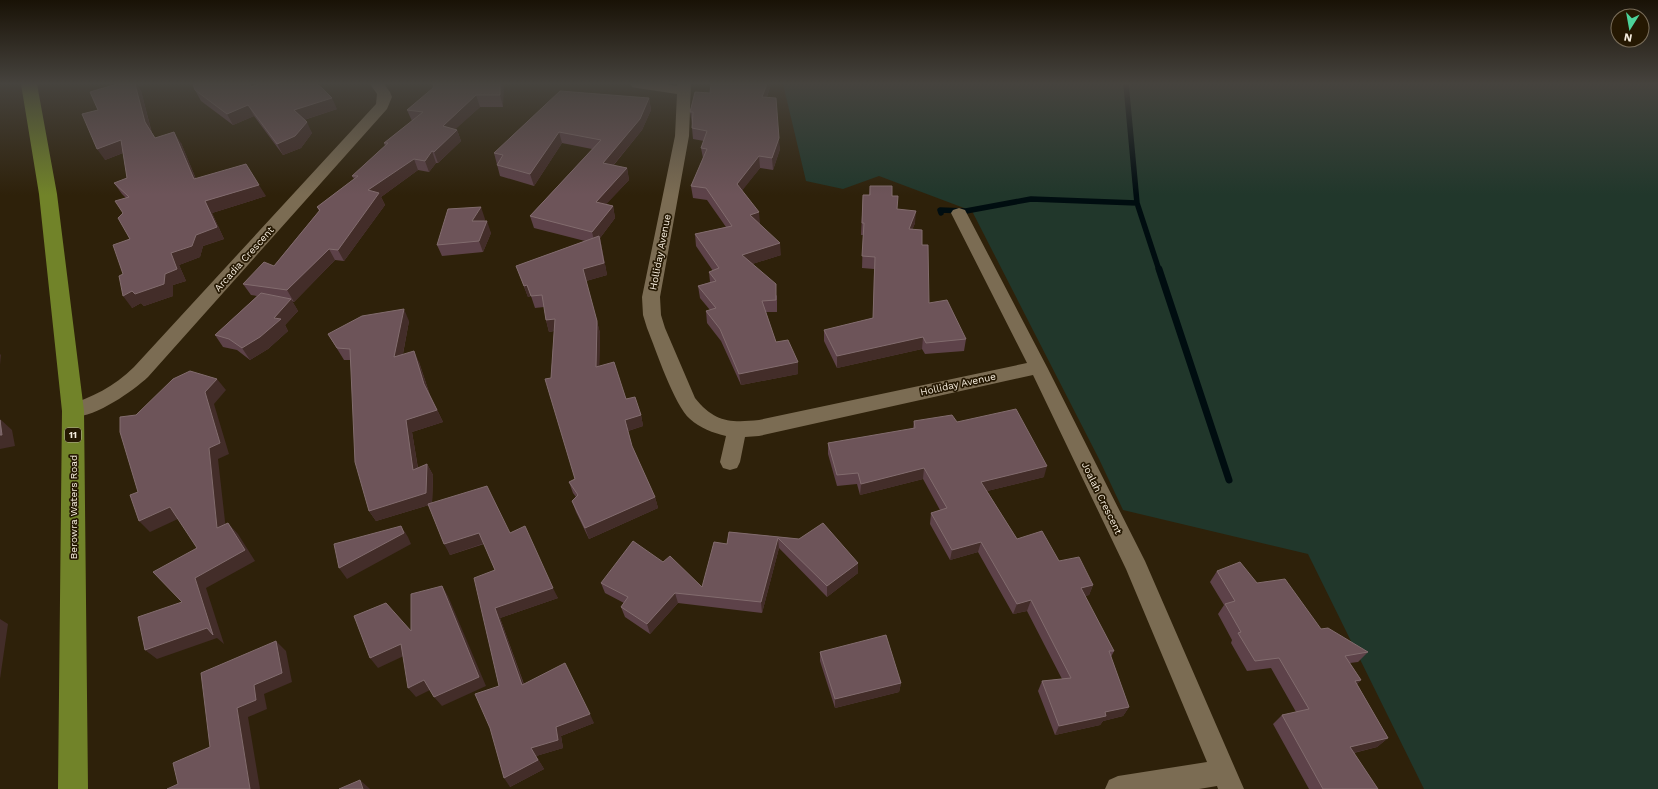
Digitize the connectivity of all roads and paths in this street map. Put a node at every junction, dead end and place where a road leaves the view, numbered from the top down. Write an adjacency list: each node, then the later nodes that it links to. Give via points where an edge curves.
1 (35, 121): 6 (main road, Berowra Waters Road / 11, via 48,194)
2 (369, 121): 6 (street, Arcadia Crescent, via 141,372 119,392)
3 (683, 121): 7 (street, Holliday Avenue, via 682,136 651,297 652,315 687,401 696,413 708,422)
4 (959, 213): 5 (street, Joalah Crescent)
5 (1038, 367): 7 (street, Holliday Avenue, via 759,428); 9 (street, Joalah Crescent, via 1137,568)
6 (72, 411): 10 (main road, Berowra Waters Road / 11)
7 (737, 430): 8 (street)
8 (730, 462)
9 (1228, 780): 11 (street)
10 (73, 789)
11 (1118, 789)

